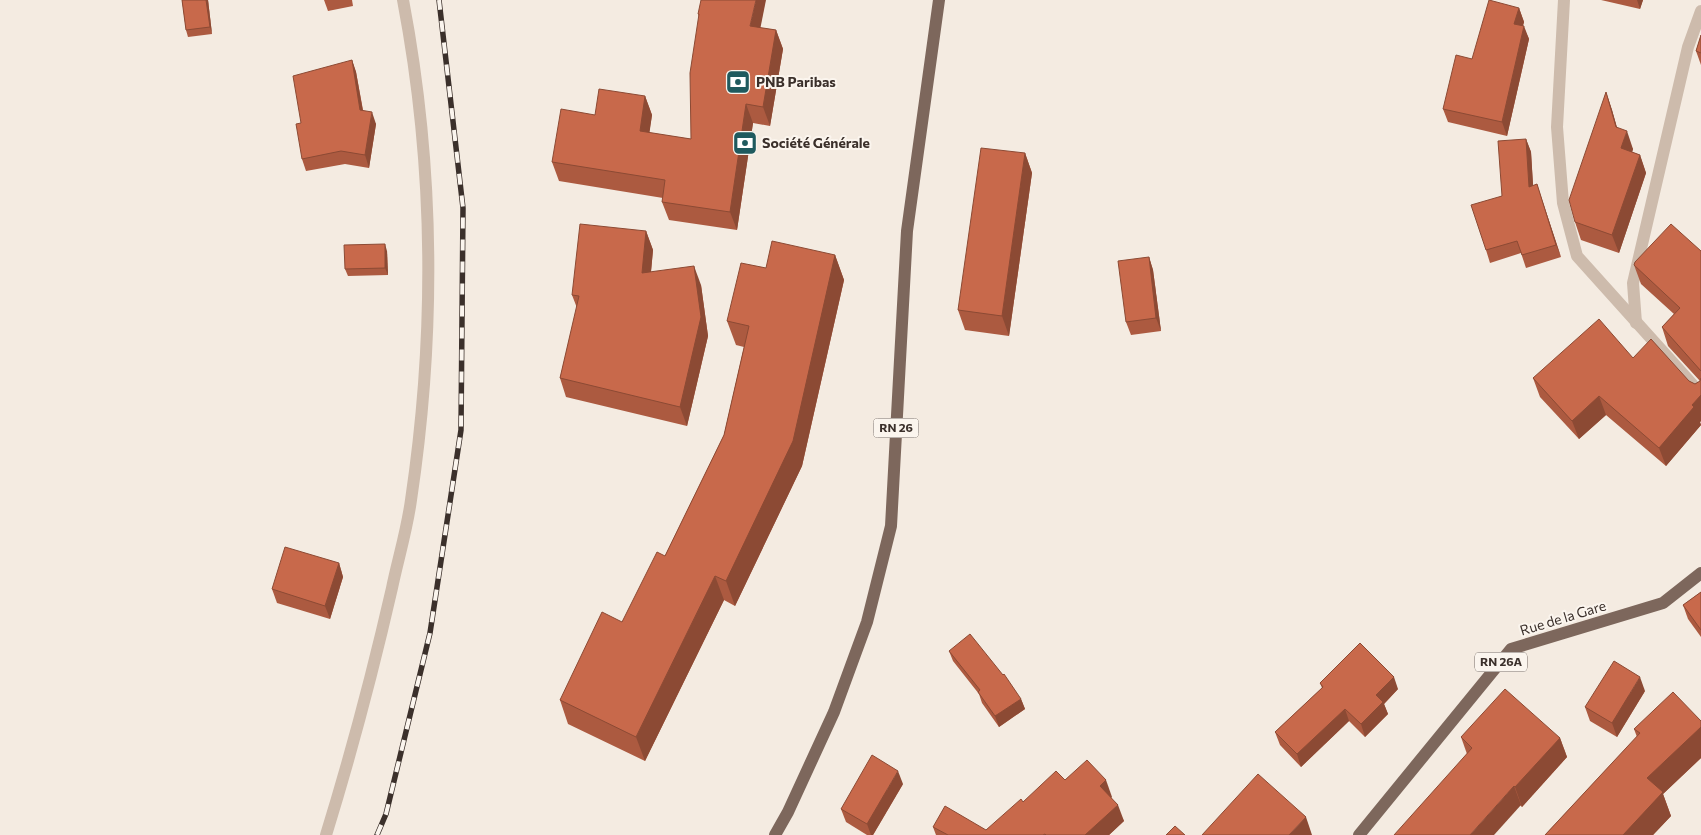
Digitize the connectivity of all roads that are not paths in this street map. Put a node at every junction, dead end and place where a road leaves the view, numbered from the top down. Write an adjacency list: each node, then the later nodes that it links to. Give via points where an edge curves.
1 (403, 0): 8 (street, via 420,106 429,209 429,309 424,395 411,502 378,647)
2 (939, 0): 9 (main road, RN 26, via 907,231 891,526 867,622 834,712)
3 (1564, 0): 5 (street, via 1557,127 1563,203 1577,256)
4 (1701, 12): 5 (street, via 1688,47 1633,283)
5 (1636, 323): 6 (street)
6 (1701, 394)
7 (1701, 573): 10 (main road, Rue de la Gare / RN 26A, via 1664,603 1511,649)
8 (326, 835)
9 (775, 835)
10 (1359, 835)

